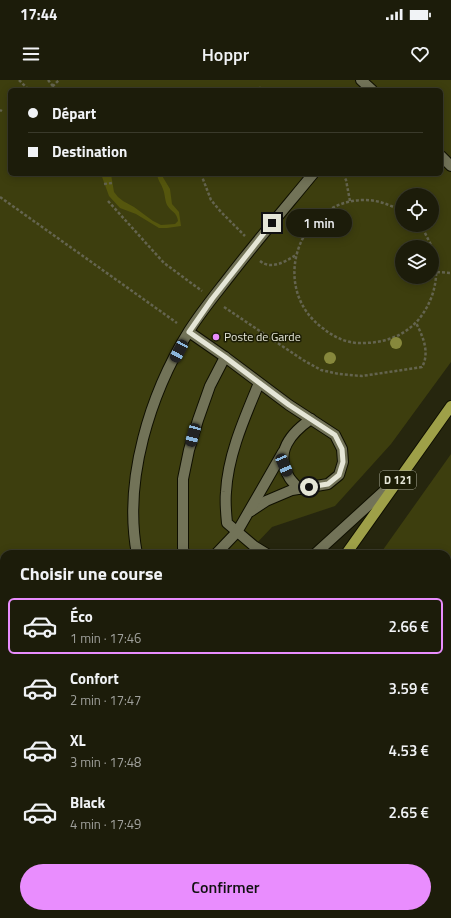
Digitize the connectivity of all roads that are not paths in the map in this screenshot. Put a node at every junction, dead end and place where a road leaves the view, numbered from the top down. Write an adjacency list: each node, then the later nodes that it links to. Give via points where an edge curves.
1 (361, 80): 2 (lane)
2 (370, 88)
3 (443, 158): 4 (lane)
4 (451, 166)
5 (311, 176): 6 (lane, via 212,299)
6 (189, 332): 7 (lane); 16 (lane, via 168,372 142,442 136,472 134,507)
7 (225, 357): 8 (lane); 17 (lane, via 210,386 198,420 183,479)
8 (260, 382): 10 (lane); 15 (lane, via 237,440 226,492 227,523)
9 (451, 406): 12 (main road, D 121)
10 (311, 419): 11 (lane, via 298,428 288,440); 13 (lane, via 335,435 342,449 343,462 339,475 328,484)
11 (284, 452): 13 (lane, via 284,465 289,477); 14 (lane)
12 (400, 477): 20 (lane); 21 (main road, D 121)
13 (299, 489): 14 (lane, via 266,501)
14 (251, 511): 15 (lane)
15 (238, 532): 18 (lane); 19 (lane)
16 (136, 550)
17 (183, 550)
18 (220, 550)
19 (262, 550)
20 (319, 550)
21 (349, 550)

